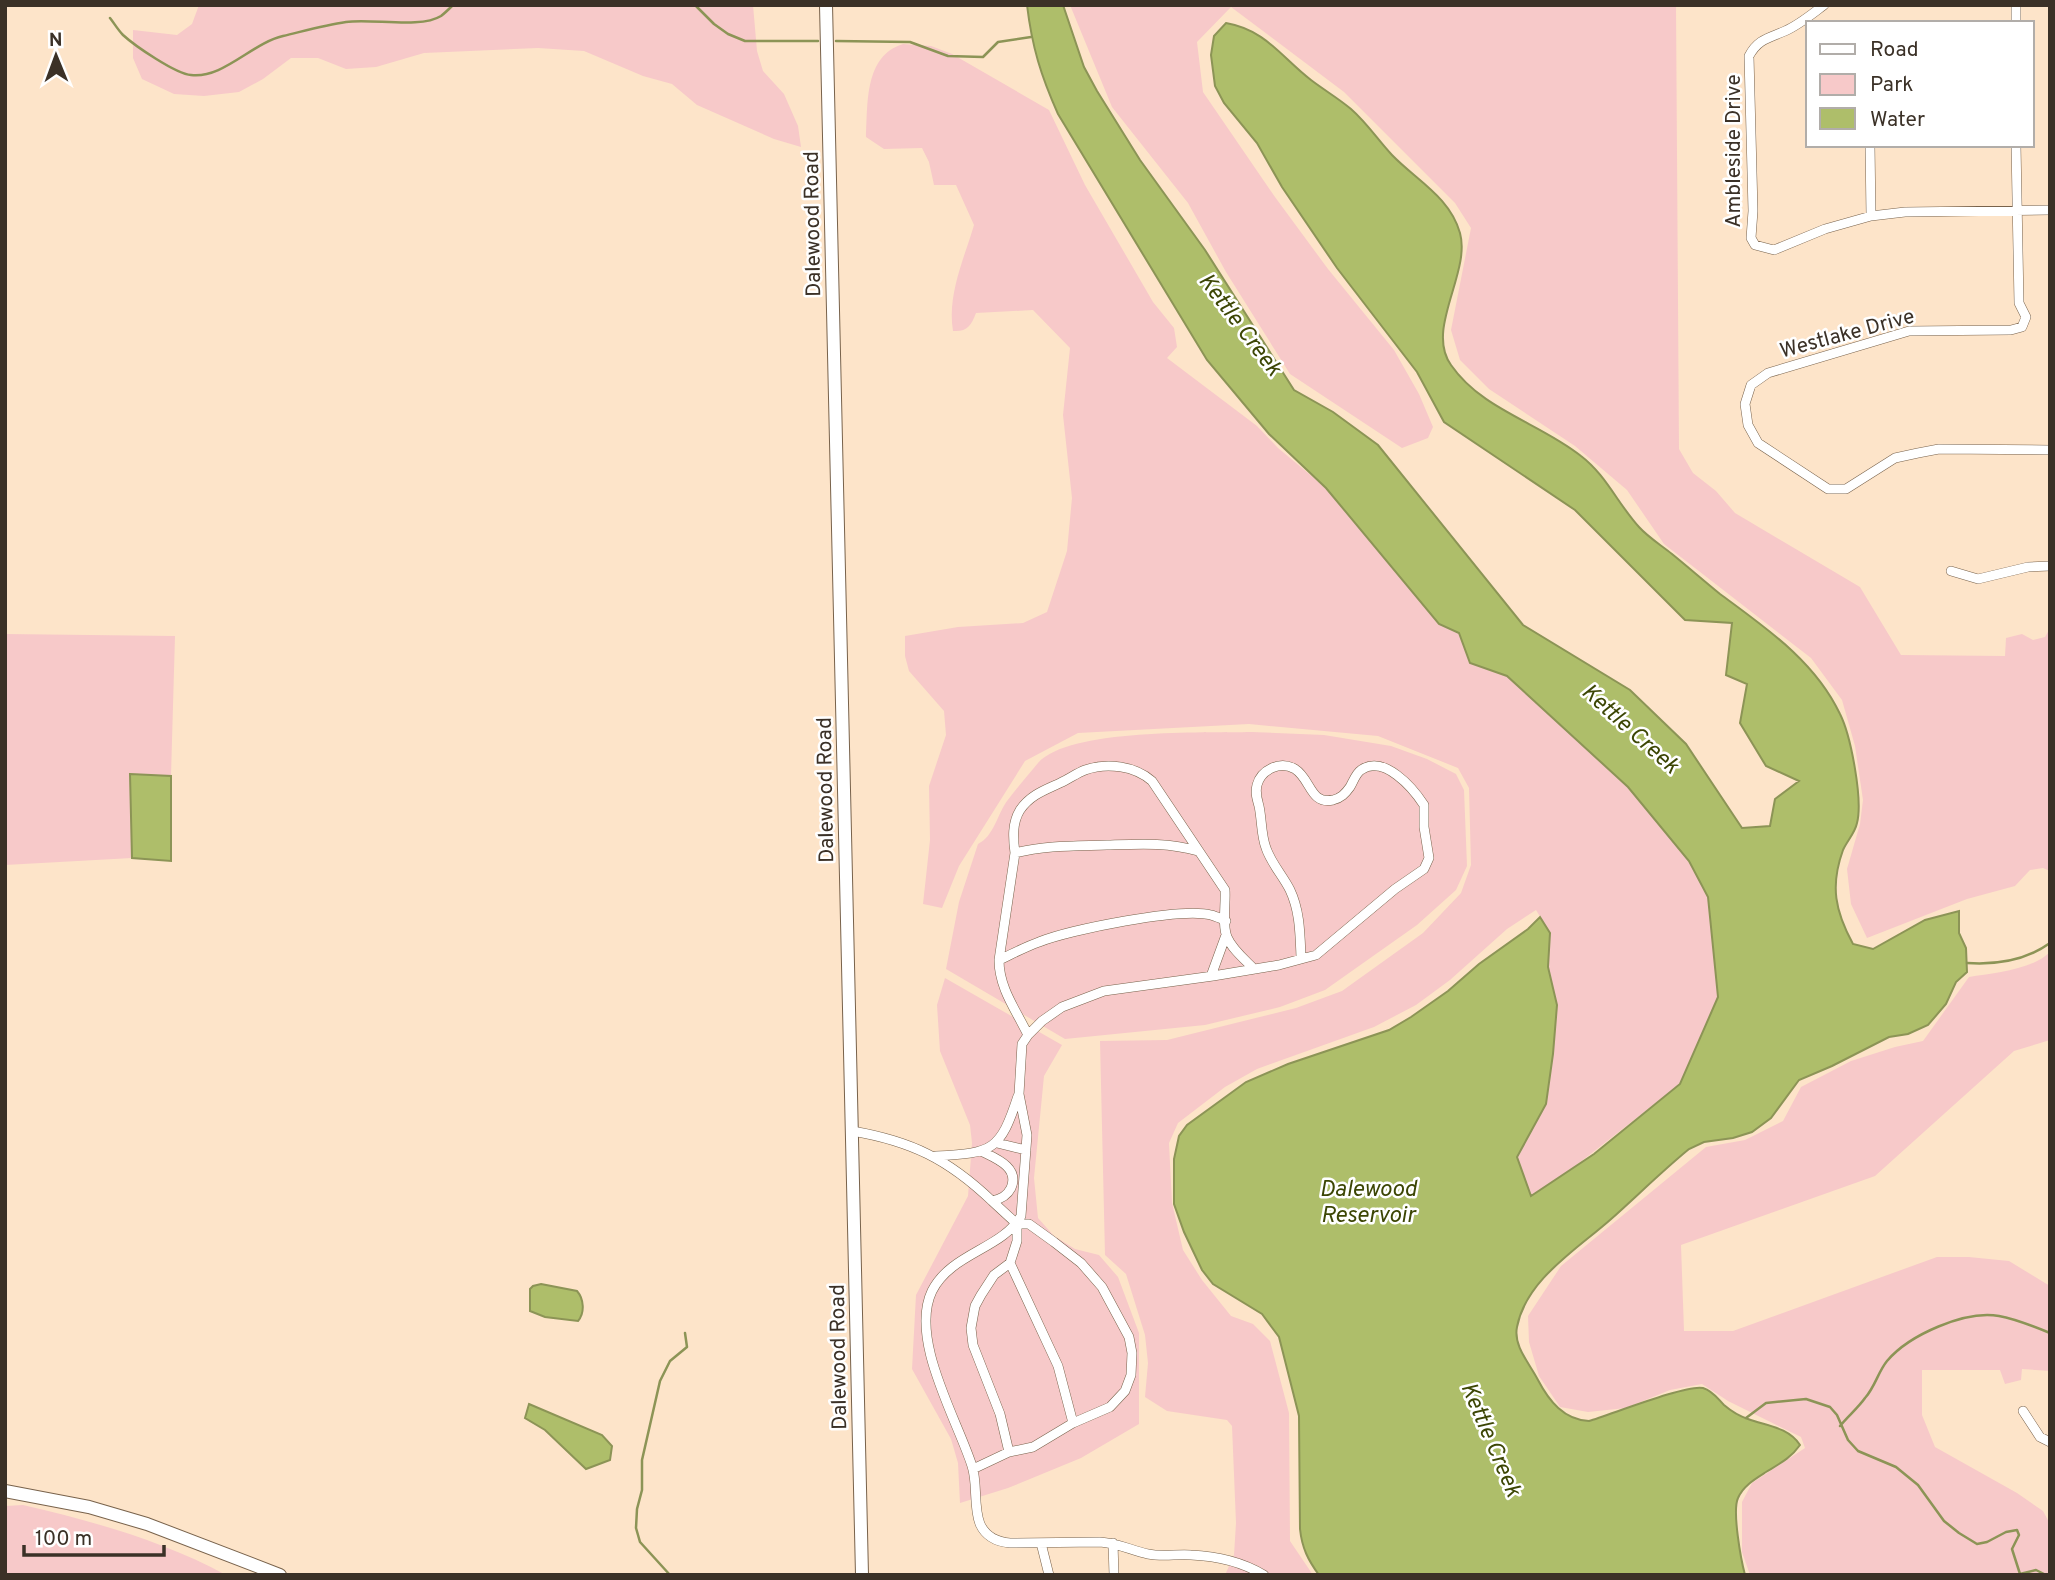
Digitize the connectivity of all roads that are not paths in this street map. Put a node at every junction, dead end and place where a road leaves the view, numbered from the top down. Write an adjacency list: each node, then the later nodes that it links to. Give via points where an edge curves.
1 (826, 5): 21 (main road, Dalewood Road)
2 (1824, 5): 7 (street, Ambleside Drive, via 1787,30 1762,39 1749,56 1751,238 1755,245 1774,250)
3 (1870, 147): 7 (street)
4 (2016, 147): 6 (street, Westlake Drive)
5 (2050, 210): 6 (street, Ambleside Drive)
6 (2016, 211): 7 (street, Ambleside Drive, via 1939,210); 8 (street, Westlake Drive, via 2019,303 2026,317 2022,327 1909,331 1768,373 1751,385 1745,404 1748,425 1759,443 1828,489 1846,489 1895,458 1939,449)
7 (1871, 216)
8 (2050, 450)
9 (2050, 566): 10 (street, via 1978,579)
10 (1951, 571)
11 (1198, 851): 12 (street, via 1150,844 1063,845); 12 (street, via 1142,772 1100,767 1036,794 1022,808 1013,839); 13 (street, via 1225,890)
12 (1015, 853): 16 (street)
13 (1226, 921): 14 (street); 16 (street, via 1192,914 1148,918 1077,931)
14 (1226, 934): 17 (street); 18 (street)
15 (1301, 957): 15 (street, via 1315,955 1424,869 1429,858 1424,806 1404,781 1385,767 1359,771 1346,793 1326,801 1318,799 1296,769 1275,766 1262,774 1257,784 1267,852 1291,892 1300,919); 17 (street)
16 (999, 960): 19 (street, via 1004,990)
17 (1253, 968): 18 (street)
18 (1211, 976): 19 (street, via 1094,994 1062,1007)
19 (1027, 1035): 20 (street, via 1022,1044)
20 (1019, 1094): 22 (street); 23 (street)
21 (852, 1131): 25 (street, via 886,1137); 38 (main road, Dalewood Road)
22 (997, 1143): 23 (street); 24 (street)
23 (1026, 1150): 27 (street)
24 (981, 1151): 25 (street); 26 (street, via 1011,1171 1009,1193)
25 (935, 1156): 26 (street)
26 (992, 1201): 27 (street)
27 (1017, 1224): 28 (street); 30 (street, via 1028,1224 1081,1263 1102,1287 1129,1337 1131,1375 1125,1391 1110,1407); 33 (street, via 961,1259 934,1288 928,1303 927,1326 938,1377)
28 (1010, 1263): 30 (street, via 1058,1366); 32 (street, via 994,1275 981,1295 971,1328)
29 (2023, 1411): 31 (street, via 2040,1437)
30 (1073, 1423): 32 (street, via 1032,1447)
31 (2050, 1442)
32 (1009, 1452): 33 (street)
33 (973, 1469): 35 (street, via 978,1514 986,1534 1000,1542)
34 (5, 1491): 37 (main road, via 147,1524)
35 (1041, 1543): 36 (street); 39 (street)
36 (1113, 1543): 40 (street); 41 (street, via 1163,1556 1197,1555 1242,1563)
37 (280, 1575)
38 (862, 1575)
39 (1049, 1575)
40 (1114, 1575)
41 (1264, 1575)

